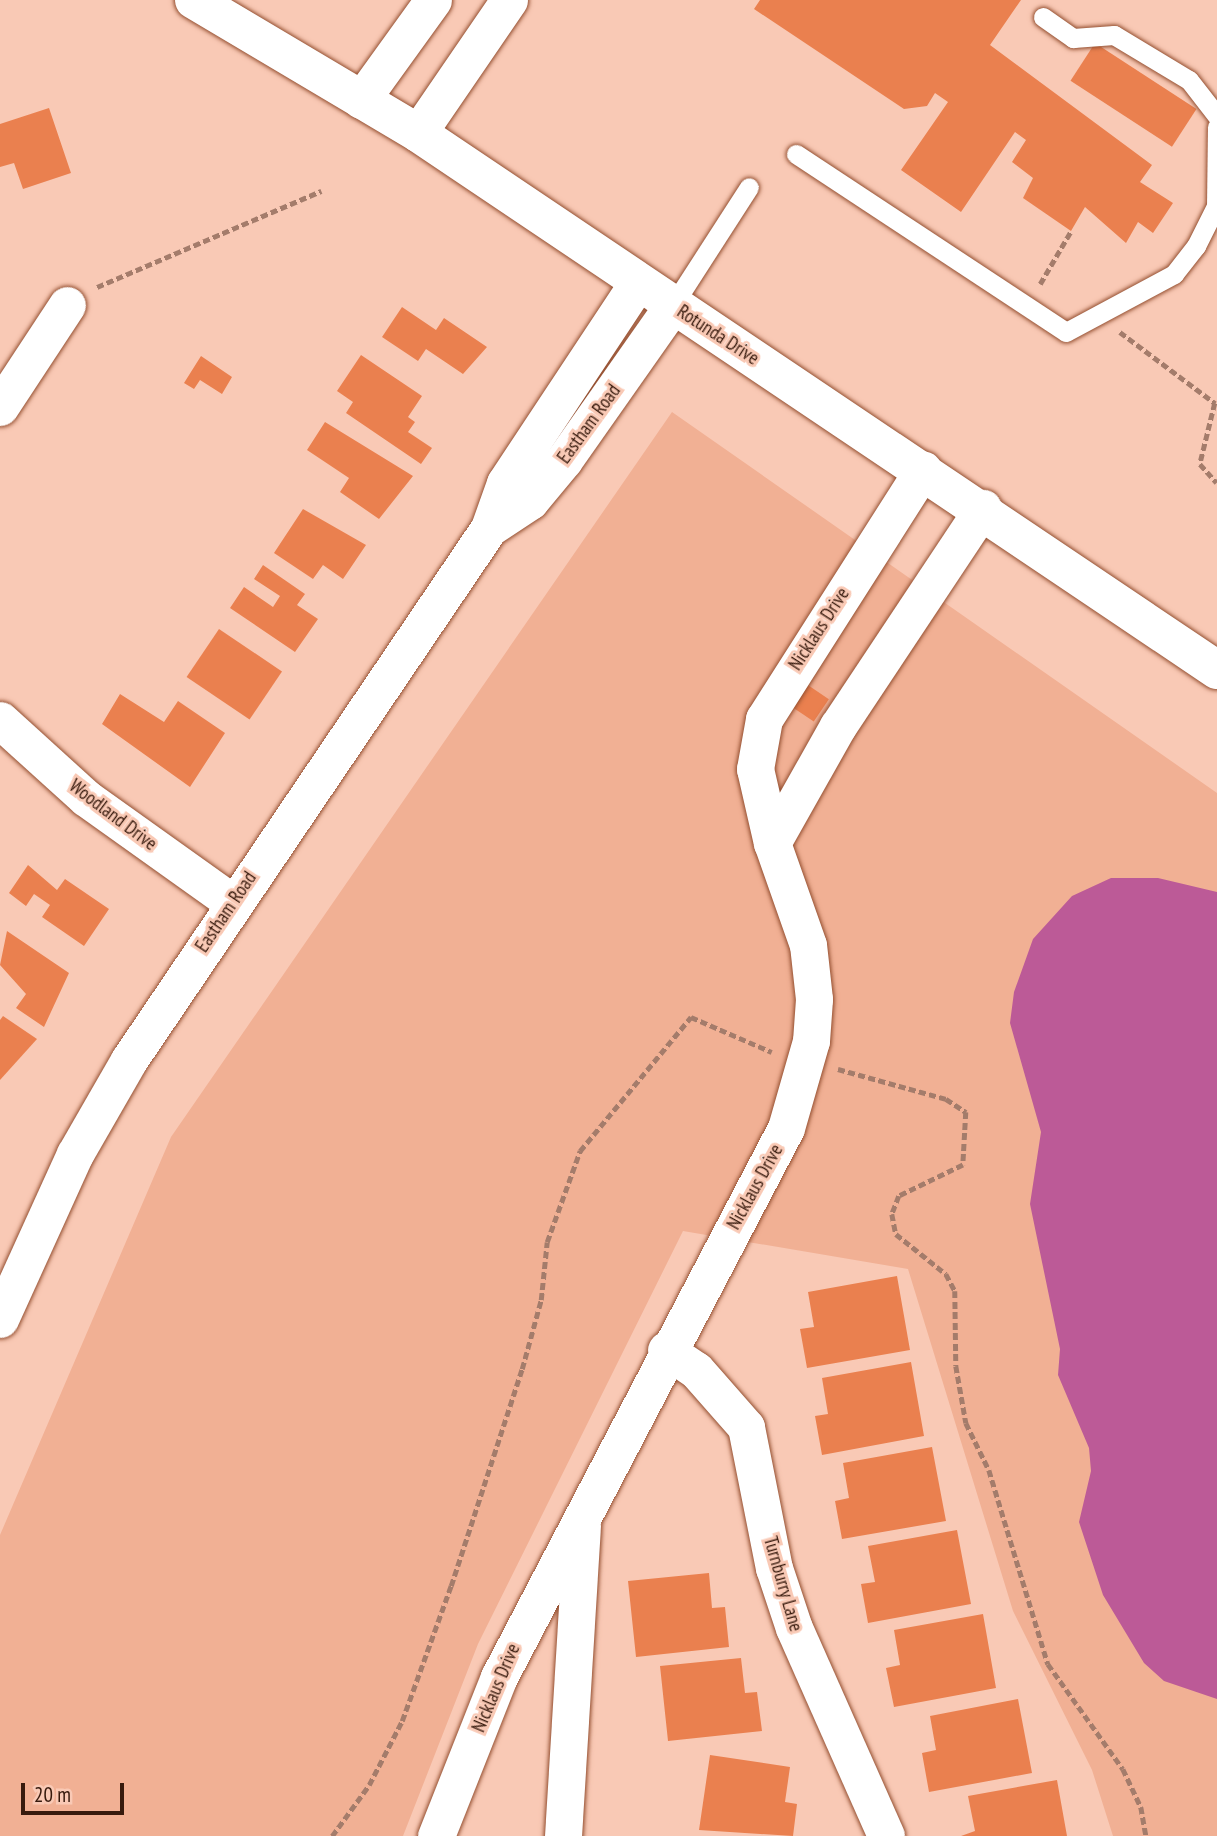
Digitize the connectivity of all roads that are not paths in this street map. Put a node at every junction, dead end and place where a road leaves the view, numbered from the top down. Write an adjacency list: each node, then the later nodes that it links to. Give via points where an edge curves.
1 (433, 0): 5 (street)
2 (509, 0): 8 (street)
3 (202, 3): 5 (main road, Rotunda Drive)
4 (1042, 17): 6 (lane, via 1073,38 1114,34 1189,80)
5 (361, 100): 8 (main road, Rotunda Drive)
6 (1217, 117)
7 (1217, 127): 9 (lane, via 1216,205 1196,246 1174,274 1066,332)
8 (418, 133): 11 (main road, Rotunda Drive)
9 (796, 154)
10 (749, 187): 13 (lane)
11 (638, 282): 13 (main road, Rotunda Drive); 17 (street, Eastham Road, via 505,483)
12 (67, 305): 14 (street)
13 (673, 305): 15 (main road, Rotunda Drive); 17 (street, Eastham Road, via 564,460 530,501)
14 (0, 407)
15 (923, 469): 16 (main road, Rotunda Drive); 20 (street, Nicklaus Drive, via 764,719 755,769)
16 (983, 508): 18 (main road, Rotunda Drive); 20 (street, via 838,726)
17 (489, 528): 21 (street, Eastham Road)
18 (1217, 670)
19 (0, 720): 21 (street, Woodland Drive, via 86,798)
20 (772, 843): 23 (street, Nicklaus Drive, via 808,945 814,999 806,1060 762,1182)
21 (232, 902): 22 (street, Eastham Road, via 75,1154)
22 (0, 1319)
23 (666, 1350): 24 (street, Nicklaus Drive); 27 (street, Turnburry Lane, via 696,1370 746,1427 774,1568 794,1628)
24 (583, 1506): 25 (street, Nicklaus Drive, via 499,1676); 26 (street, Nicklaus Drive)
25 (436, 1836)
26 (563, 1836)
27 (886, 1836)

